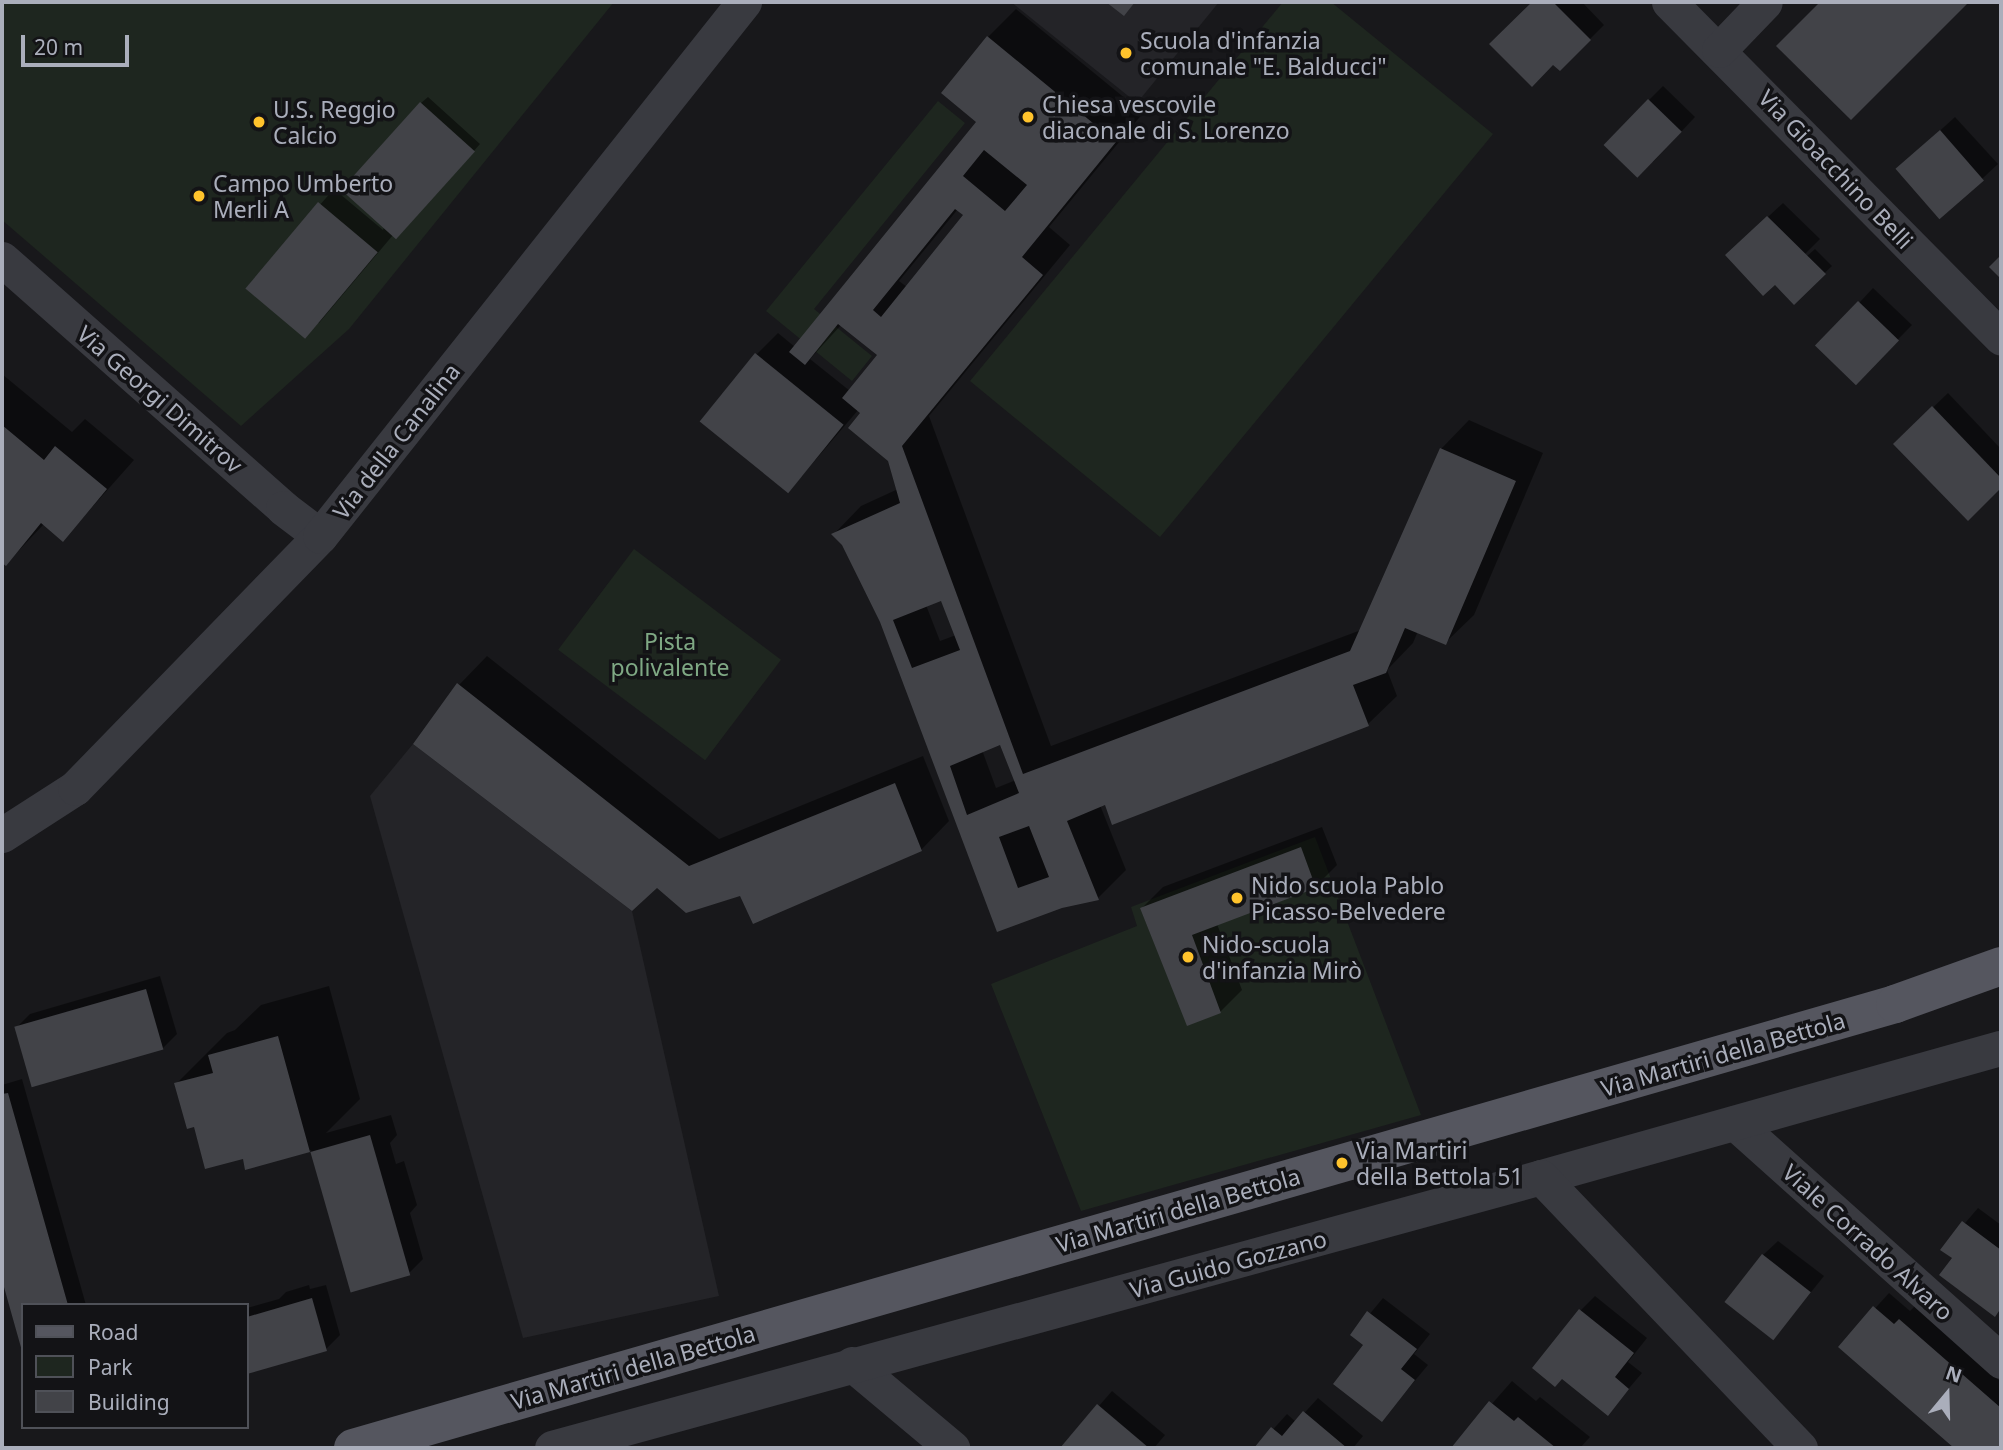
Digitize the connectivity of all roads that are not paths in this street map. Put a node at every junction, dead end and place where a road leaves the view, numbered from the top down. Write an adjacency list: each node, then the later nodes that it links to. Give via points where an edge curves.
1 (744, 2): 7 (street, Via della Canalina)
2 (1669, 2): 4 (street, Via Gioacchino Belli)
3 (1765, 2): 4 (street)
4 (1719, 50): 6 (street, Via Gioacchino Belli)
5 (2, 259): 7 (street, Via Georgi Dimitrov)
6 (2001, 338)
7 (320, 536): 8 (street, Via della Canalina, via 75,788)
8 (2, 835)
9 (2001, 966): 15 (main road, Via Martiri della Bettola, via 1895,1004)
10 (2001, 1048): 11 (street)
11 (1735, 1123): 12 (street); 13 (street, Viale Corrado Alvaro)
12 (1541, 1177): 14 (street, Via Guido Gozzano); 18 (street)
13 (2001, 1362)
14 (852, 1364): 16 (street, Via Guido Gozzano); 17 (street)
15 (353, 1448)
16 (552, 1448)
17 (952, 1448)
18 (1800, 1448)

